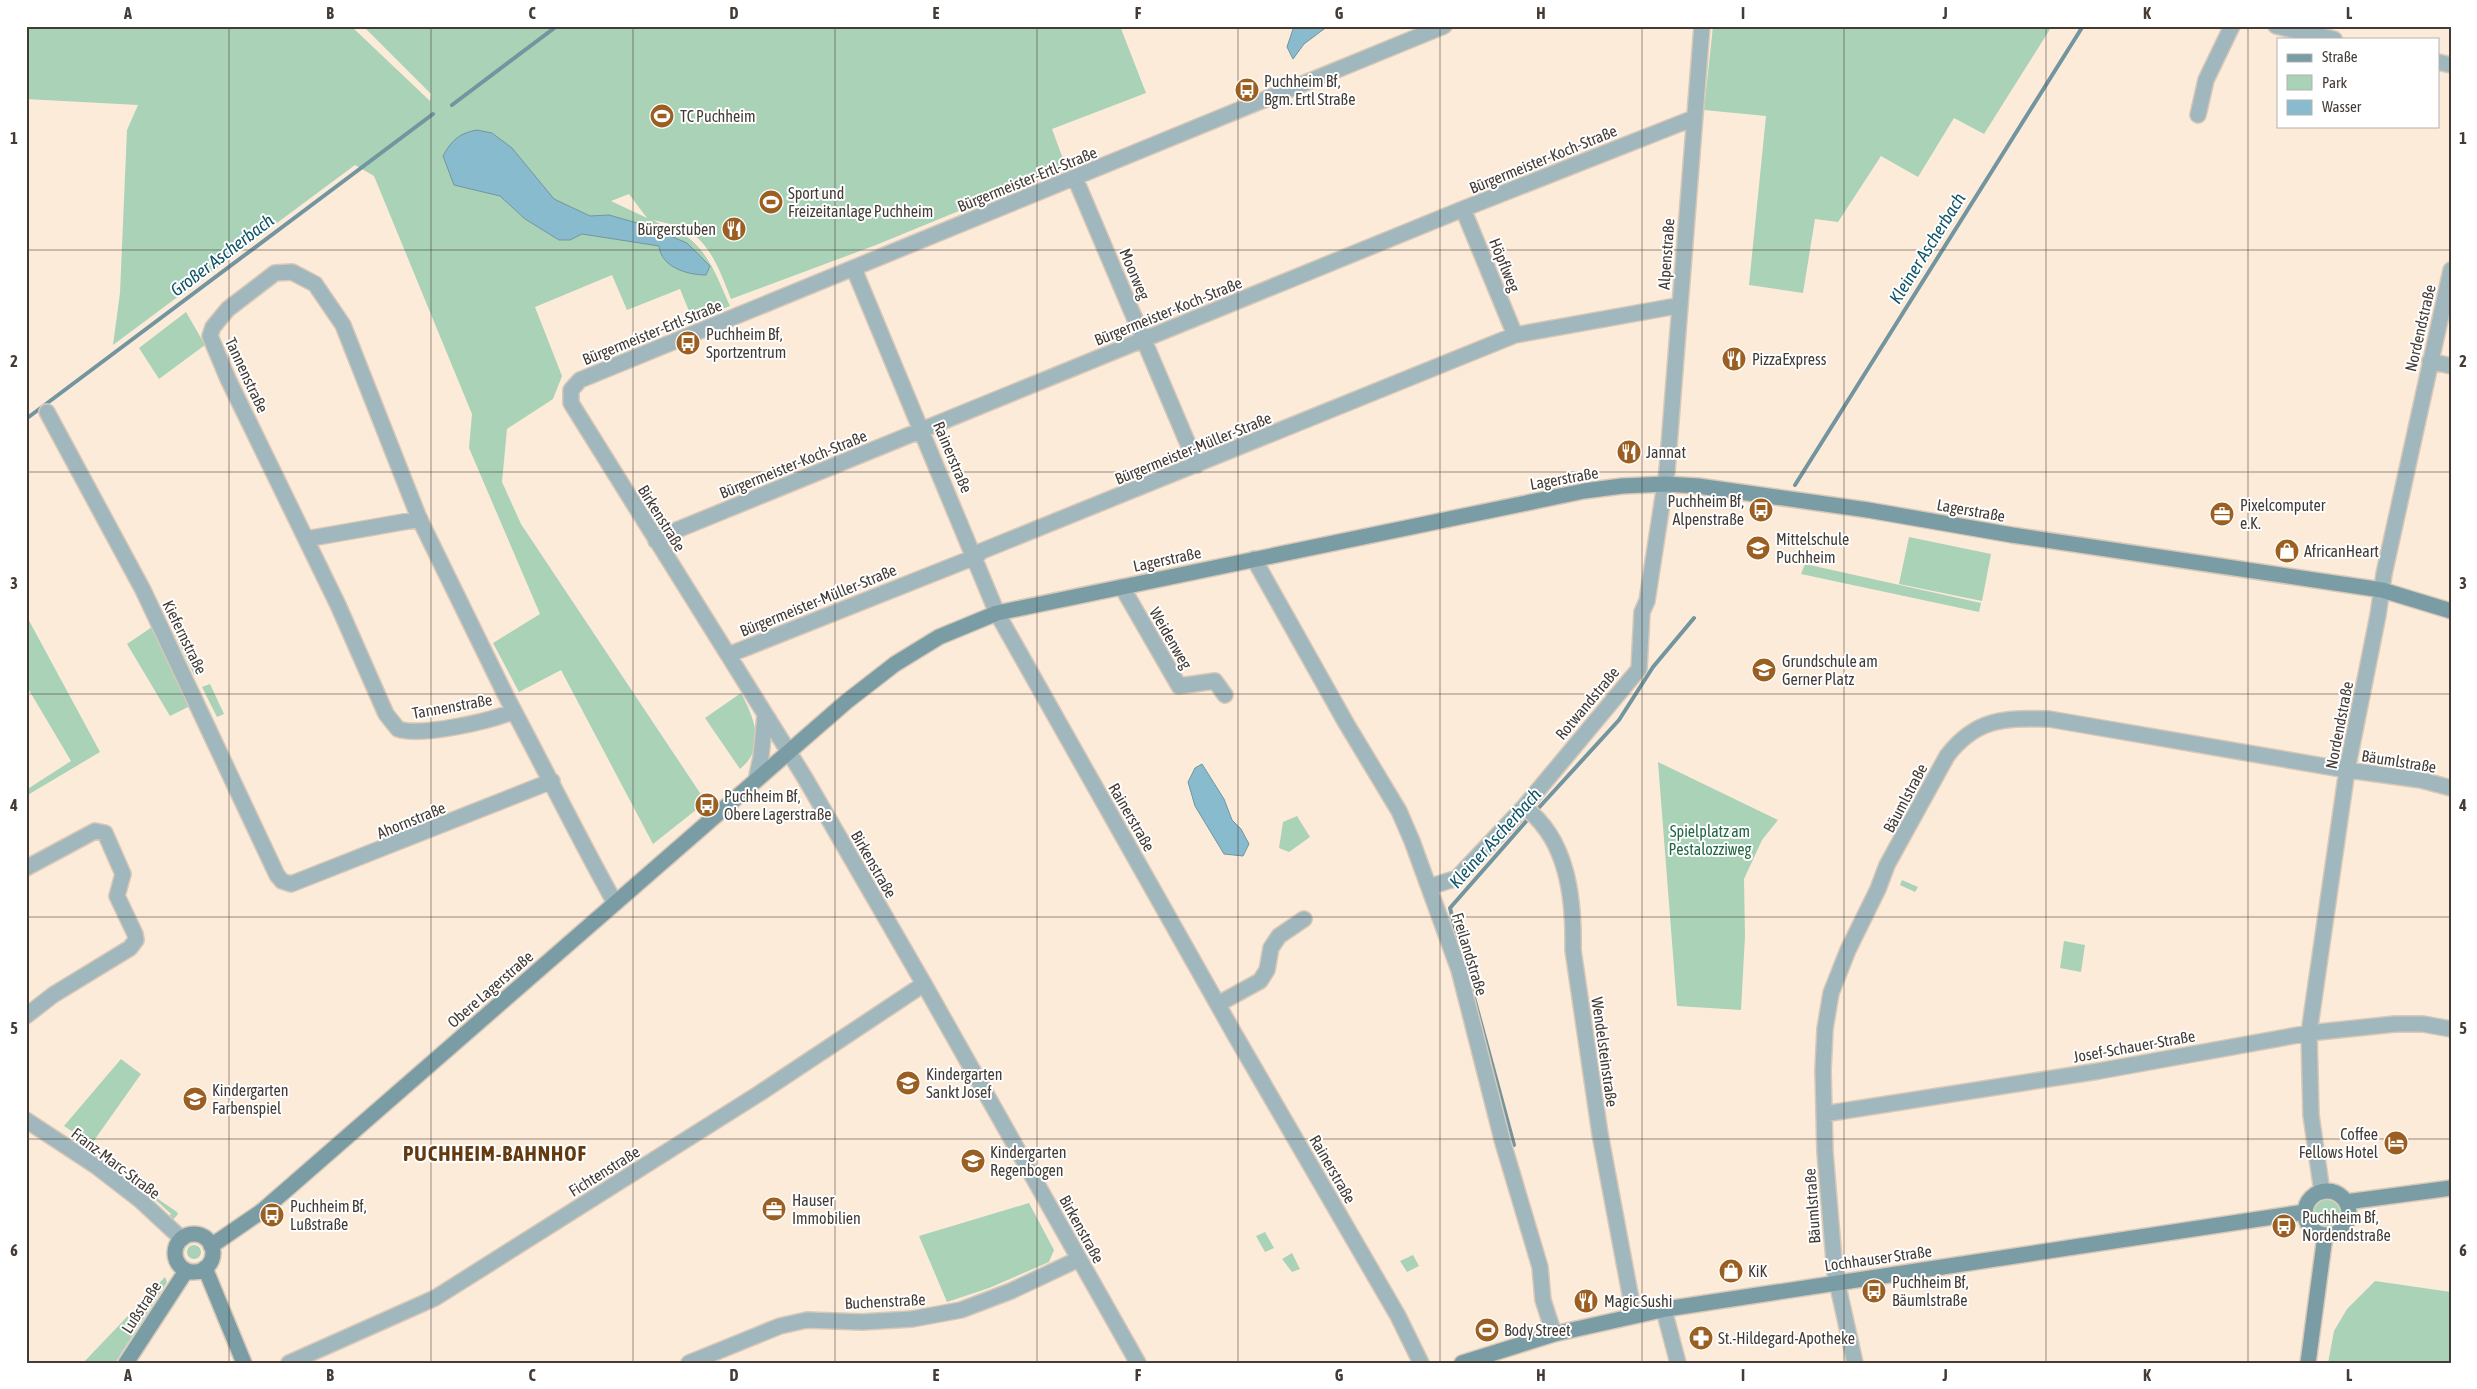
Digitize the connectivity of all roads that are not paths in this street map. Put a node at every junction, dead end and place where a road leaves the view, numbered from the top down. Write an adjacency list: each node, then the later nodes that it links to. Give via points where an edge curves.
1 (1444, 26): 8 (street, Bürgermeister-Ertl-Straße)
2 (1702, 26): 7 (street, Alpenstraße)
3 (2232, 26): 6 (street, via 2206,80)
4 (2276, 26): 5 (street)
5 (2330, 38)
6 (2198, 115)
7 (1694, 118): 9 (street, Bürgermeister-Koch-Straße); 12 (street, Alpenstraße)
8 (1075, 178): 10 (street, Bürgermeister-Ertl-Straße); 14 (street, Moorweg)
9 (1463, 209): 13 (street, Höpflweg); 14 (street, Bürgermeister-Koch-Straße)
10 (854, 269): 17 (street, Bürgermeister-Ertl-Straße, via 580,380); 19 (street, Rainerstraße)
11 (2451, 270): 15 (street, Nordendstraße)
12 (1680, 308): 13 (street, Bürgermeister-Müller-Straße); 21 (street, Alpenstraße)
13 (1515, 335): 20 (street, Bürgermeister-Müller-Straße)
14 (1144, 340): 19 (street, Bürgermeister-Koch-Straße); 20 (street, Moorweg)
15 (2430, 361): 16 (street); 28 (street, Nordendstraße)
16 (2451, 366)
17 (571, 390): 24 (street, Birkenstraße, via 571,404)
18 (47, 412): 42 (street, Kiefernstraße, via 143,590)
19 (922, 430): 24 (street, Bürgermeister-Koch-Straße); 25 (street, Rainerstraße)
20 (1197, 466): 25 (street, Bürgermeister-Müller-Straße, via 982,551)
21 (1665, 484): 26 (street, Lagerstraße, via 1584,491); 28 (street, Lagerstraße, via 1868,510 2012,535); 40 (street, Rotwandstraße, via 1647,601 1642,612 1639,669)
22 (420, 520): 23 (street); 23 (street, Tannenstraße, via 338,316 314,284 292,272 275,273 228,309 210,336); 33 (street, Tannenstraße)
23 (306, 539): 33 (street, Tannenstraße, via 386,714 398,729 415,732 495,719)
24 (656, 541): 31 (street, Birkenstraße)
25 (975, 557): 30 (street, Rainerstraße); 31 (street, Bürgermeister-Müller-Straße)
26 (1254, 559): 27 (street, Lagerstraße); 43 (street, Freilandstraße, via 1399,811)
27 (1122, 587): 30 (street, Lagerstraße); 32 (street, Weidenweg, via 1179,686 1215,681)
28 (2382, 590): 29 (street, Lagerstraße); 36 (street, Nordendstraße)
29 (2451, 611)
30 (997, 613): 35 (street, Lagerstraße, via 939,637 895,664); 47 (street, Rainerstraße)
31 (728, 654): 34 (street, Birkenstraße)
32 (1225, 695)
33 (514, 711): 38 (street, Tannenstraße)
34 (765, 715): 35 (street, Birkenstraße); 37 (street)
35 (788, 752): 37 (street, Obere Lagerstraße); 46 (street, Birkenstraße)
36 (2347, 770): 39 (street, Bäumlstraße, via 2421,780); 50 (street, Nordendstraße); 51 (street, Bäumlstraße, via 2049,719 1992,721 1959,740 1887,866 1830,993 1825,1029)
37 (756, 780): 44 (street, Obere Lagerstraße)
38 (552, 781): 42 (street, Ahornstraße, via 291,884); 44 (street, Tannenstraße)
39 (2451, 788)
40 (1531, 813): 43 (street, Rotwandstraße, via 1457,878); 65 (street, Wendelsteinstraße, via 1553,837 1565,868 1574,924 1572,950 1598,1124)
41 (26, 868): 48 (street, via 95,831 105,834 122,874 117,896 136,940 130,948 53,995)
42 (282, 881)
43 (1429, 887): 66 (street, Freilandstraße, via 1459,970 1503,1143 1540,1267 1543,1300)
44 (615, 903): 59 (street, Obere Lagerstraße, via 262,1211)
45 (1304, 919): 47 (street, via 1280,936 1271,948 1267,970 1260,981)
46 (924, 984): 60 (street, Birkenstraße); 69 (street, Fichtenstraße, via 760,1093 436,1298)
47 (1218, 1004): 72 (street, Rainerstraße, via 1393,1307)
48 (26, 1016)
49 (2451, 1029): 50 (street, Josef-Schauer-Straße, via 2395,1024)
50 (2308, 1033): 51 (street, Josef-Schauer-Straße, via 2099,1071); 54 (street, Nordendstraße, via 2311,1115)
51 (1824, 1114): 63 (street, Bäumlstraße)
52 (26, 1120): 58 (street, Franz-Marc-Straße, via 140,1200)
53 (2451, 1188): 55 (street)
54 (2322, 1192): 55 (street, via 2335,1193); 56 (street, via 2310,1199)
55 (2346, 1202): 57 (street, via 2349,1209 2346,1225 2341,1231)
56 (2305, 1212): 57 (street, via 2310,1228); 63 (street, Lochhauser Straße)
57 (2325, 1236): 76 (street)
58 (182, 1239): 59 (street, via 198,1235); 62 (street, via 175,1256)
59 (211, 1246): 61 (street, via 212,1258)
60 (1079, 1259): 70 (street, Buchenstraße, via 961,1310 912,1320 807,1320 780,1326); 71 (street, Birkenstraße)
61 (205, 1268): 62 (street, via 196,1272); 68 (street)
62 (186, 1270): 67 (street, Lußstraße)
63 (1836, 1282): 64 (street, Lochhauser Straße); 75 (street, Bäumlstraße)
64 (1664, 1310): 65 (street, Lochhauser Straße); 74 (street)
65 (1634, 1315): 66 (street, Lochhauser Straße)
66 (1554, 1334): 73 (street, Lochhauser Straße)
67 (126, 1363)
68 (244, 1363)
69 (289, 1363)
70 (689, 1363)
71 (1138, 1363)
72 (1421, 1363)
73 (1462, 1363)
74 (1678, 1363)
75 (1855, 1363)
76 (2308, 1363)

